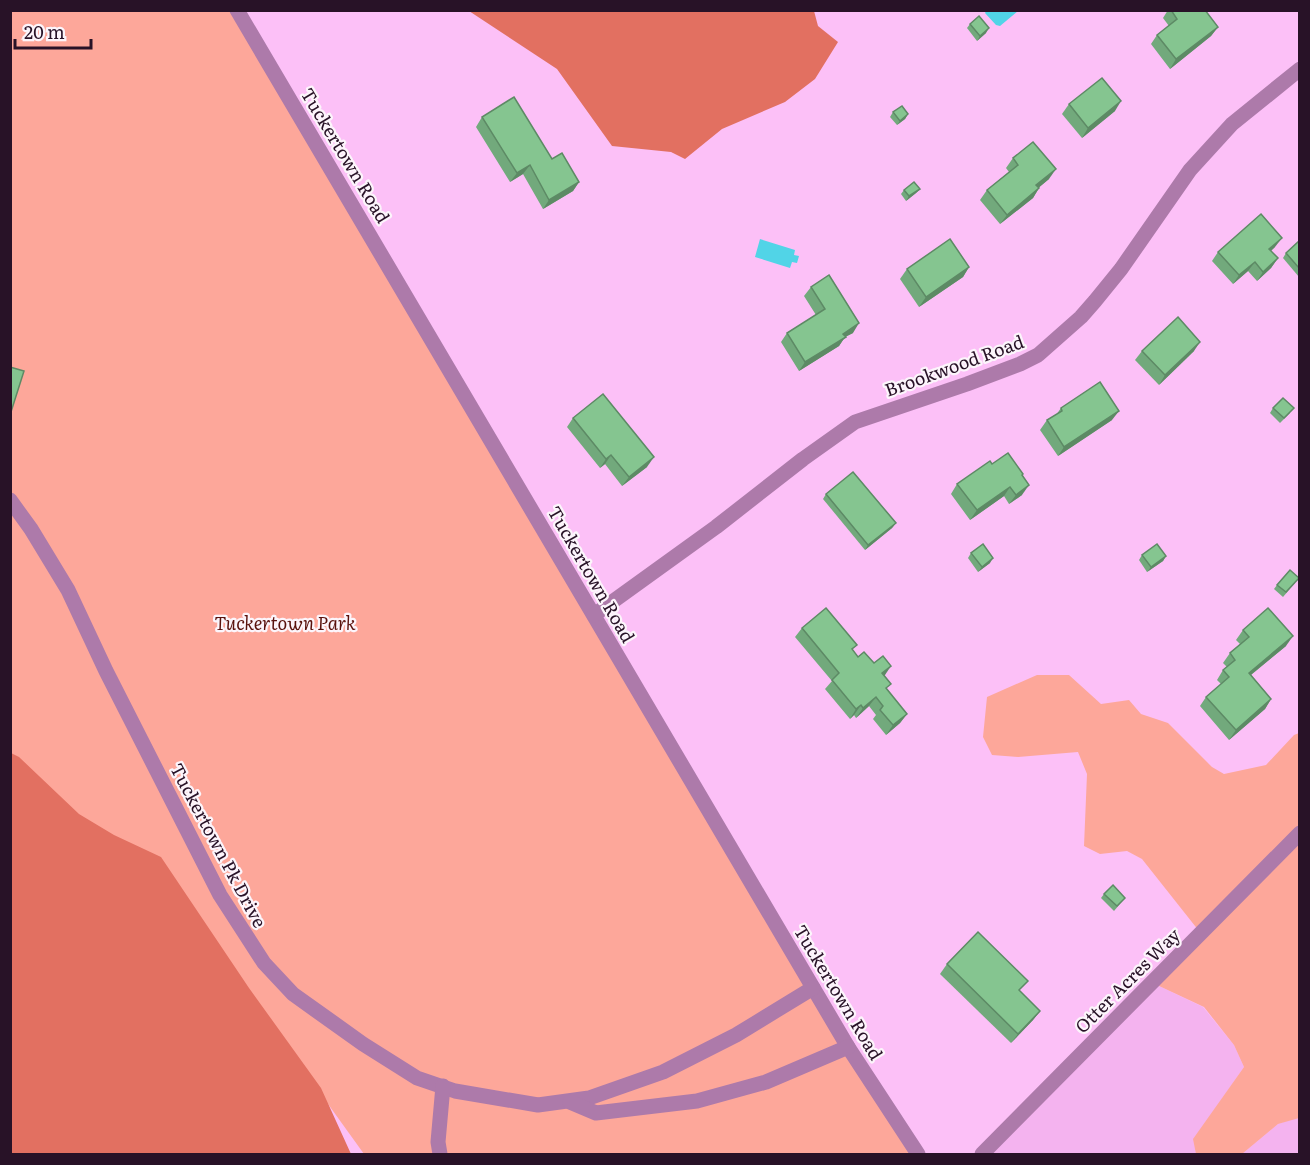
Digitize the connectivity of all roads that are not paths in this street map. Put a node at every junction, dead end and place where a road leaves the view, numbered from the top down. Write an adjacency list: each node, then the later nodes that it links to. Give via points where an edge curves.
1 (237, 10): 4 (street, Tuckertown Road)
2 (1299, 69): 4 (street, Brookwood Road, via 1232,124 1190,170 1095,301 1038,355 855,422)
3 (10, 501): 8 (street, Tuckertown Pk Drive, via 68,590 220,895 264,963 293,994 363,1044 417,1078)
4 (594, 615): 6 (street, Tuckertown Road)
5 (1299, 832): 12 (street, Otter Acres Way)
6 (813, 988): 7 (street, Tuckertown Road); 9 (street, Tuckertown Pk Drive, via 736,1035 663,1071)
7 (848, 1047): 9 (street, Tuckertown Pk Drive, via 766,1082 697,1101 596,1113); 11 (street, Tuckertown Road)
8 (443, 1086): 9 (street, Tuckertown Pk Drive, via 538,1105); 10 (street)
9 (570, 1102)
10 (440, 1155)
11 (918, 1155)
12 (982, 1155)

